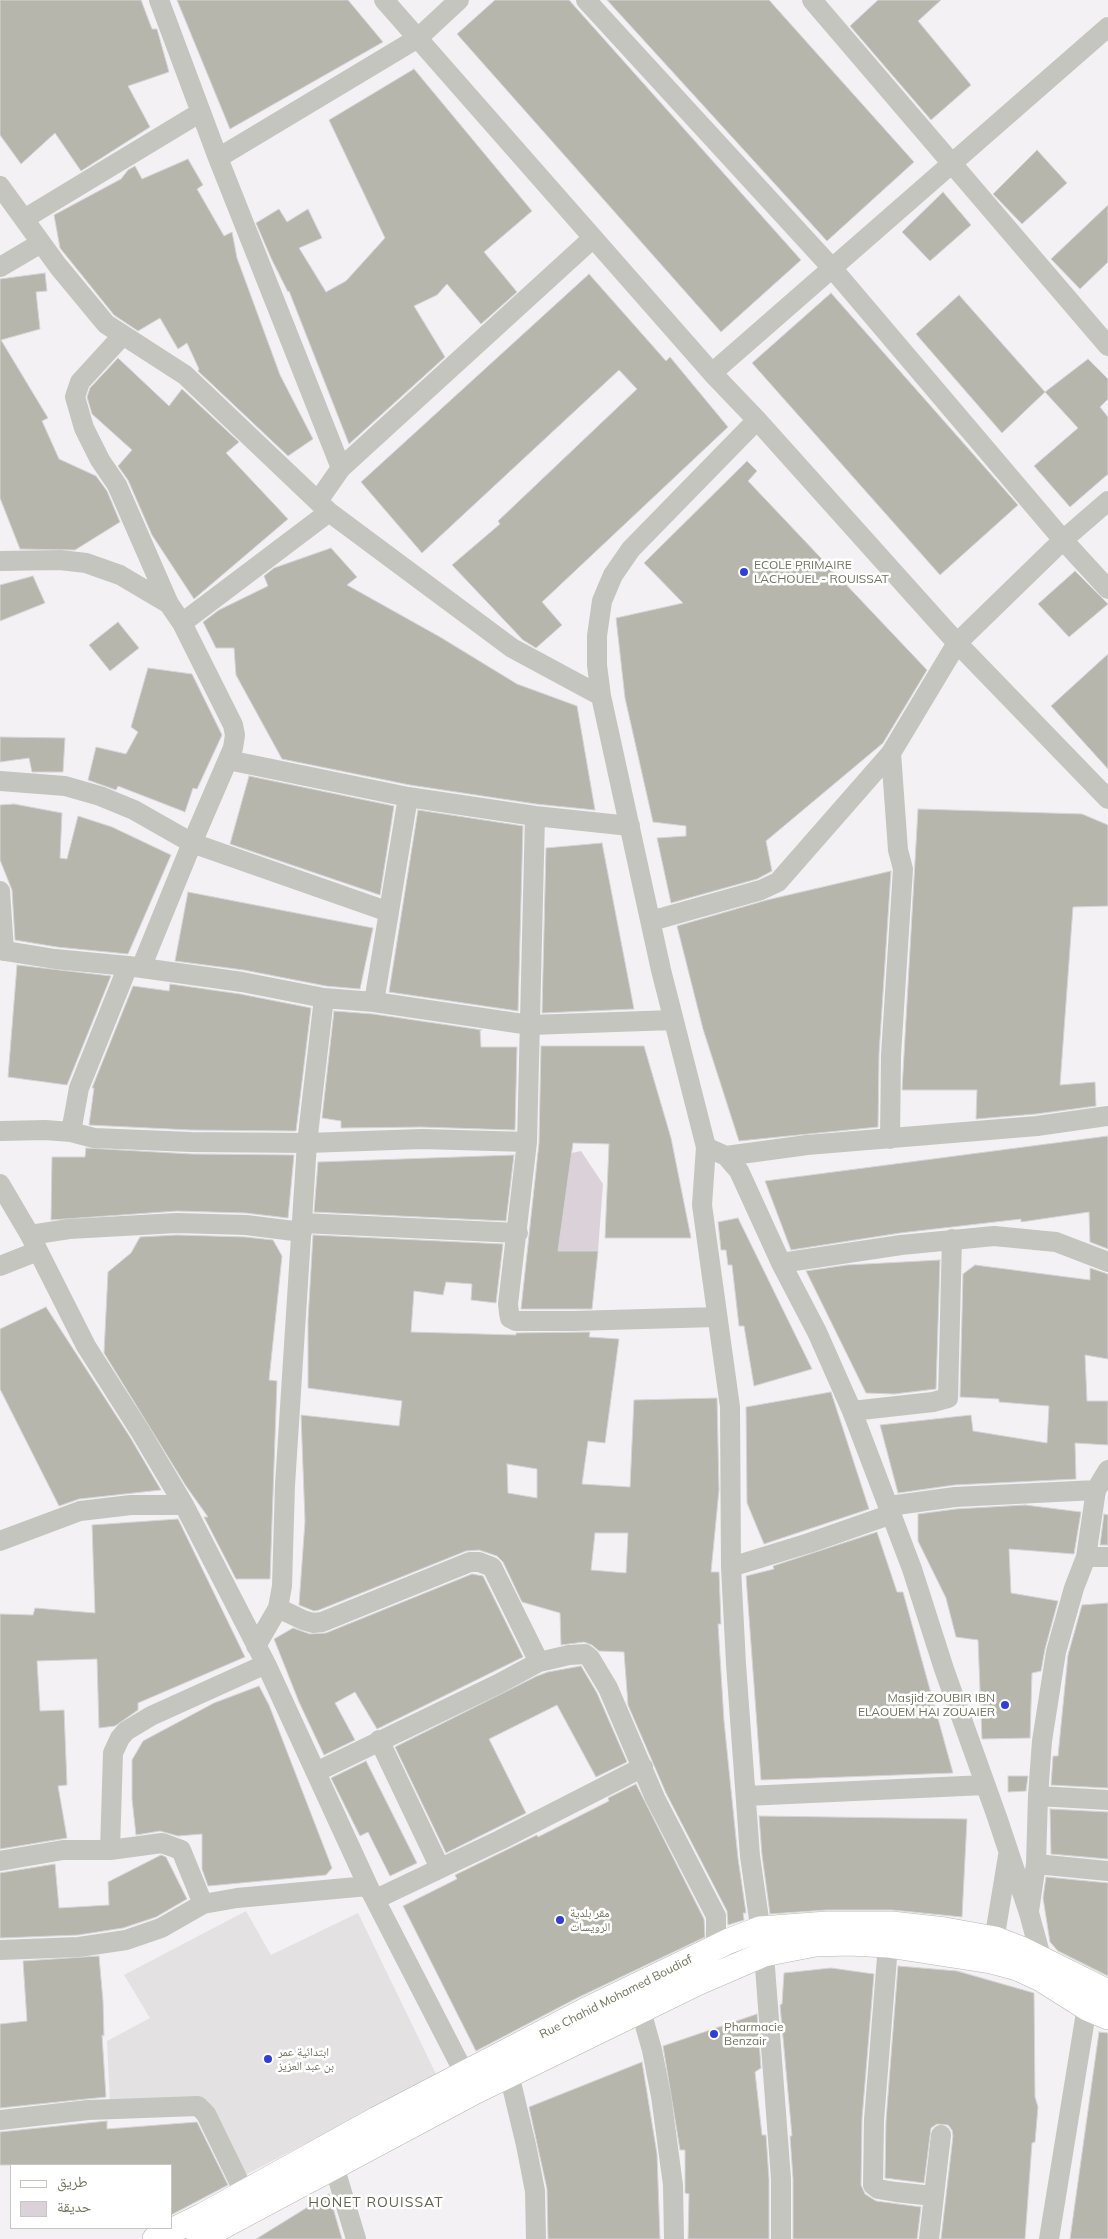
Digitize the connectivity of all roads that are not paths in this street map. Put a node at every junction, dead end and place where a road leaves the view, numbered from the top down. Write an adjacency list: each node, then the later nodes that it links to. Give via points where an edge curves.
1 (159, 0): 8 (street)
2 (384, 0): 7 (street)
3 (459, 0): 7 (street)
4 (586, 0): 16 (street)
5 (812, 0): 10 (street)
6 (1108, 27): 10 (street)
7 (418, 38): 9 (street); 13 (street)
8 (201, 112): 9 (street); 12 (street)
9 (218, 158): 21 (street)
10 (952, 163): 16 (street); 18 (street)
11 (0, 186): 12 (street)
12 (24, 219): 14 (street)
13 (593, 238): 19 (street); 21 (street)
14 (41, 243): 15 (street); 17 (street, via 106,324)
15 (0, 267)
16 (832, 268): 19 (street); 24 (street)
17 (123, 335): 23 (street, via 185,375); 27 (street, via 80,382 75,397 84,428 117,485)
18 (1108, 346)
19 (712, 373): 20 (street)
20 (757, 420): 29 (street); 30 (street, via 631,549 613,575 602,601 597,636)
21 (341, 468): 23 (street)
22 (1108, 500): 24 (street)
23 (324, 506): 28 (street); 30 (street, via 512,648)
24 (1064, 540): 26 (street); 29 (street)
25 (0, 561): 27 (street, via 60,560 86,564 120,575)
26 (1108, 589)
27 (169, 604): 28 (street)
28 (182, 623): 32 (street, via 233,725 235,735)
29 (957, 643): 31 (street); 35 (street)
30 (601, 696): 37 (street)
31 (891, 753): 41 (street, via 778,882 761,890); 51 (street, via 898,850 903,868 891,1055)
32 (228, 760): 34 (street); 38 (street)
33 (0, 781): 38 (street, via 66,786 100,796 134,810)
34 (408, 797): 36 (street); 40 (street)
35 (1108, 799)
36 (535, 816): 37 (street); 47 (street)
37 (630, 826): 41 (street)
38 (192, 843): 40 (street); 43 (street)
39 (0, 891): 42 (street)
40 (389, 912): 45 (street)
41 (651, 922): 46 (street)
42 (2, 951): 43 (street)
43 (135, 967): 44 (street, via 242,982); 50 (street, via 79,1088)
44 (324, 998): 45 (street); 53 (street)
45 (374, 1002): 47 (street)
46 (673, 1020): 47 (street); 54 (street)
47 (530, 1025): 52 (street)
48 (1108, 1116): 51 (street)
49 (0, 1131): 50 (street)
50 (71, 1132): 53 (street, via 104,1139)
51 (890, 1139): 55 (street, via 807,1145)
52 (527, 1142): 53 (street, via 422,1138); 58 (street)
53 (308, 1143): 57 (street)
54 (706, 1147): 55 (street); 64 (street, via 702,1205)
55 (726, 1156): 62 (street, via 739,1171)
56 (0, 1184): 60 (street)
57 (302, 1228): 58 (street); 60 (street, via 177,1223 69,1229); 74 (street, via 285,1485 282,1586)
58 (518, 1233): 64 (street, via 508,1304 510,1318 516,1321)
59 (952, 1239): 61 (street, via 994,1236 1056,1242); 62 (street); 65 (street, via 948,1398)
60 (34, 1243): 63 (street); 68 (street, via 86,1346)
61 (1108, 1262)
62 (780, 1263): 65 (street, via 817,1332)
63 (0, 1266)
64 (716, 1317): 73 (street, via 730,1408)
65 (852, 1411): 69 (street)
66 (1108, 1470): 67 (street)
67 (1096, 1490): 69 (street, via 954,1497); 71 (street)
68 (184, 1505): 70 (street, via 130,1505 80,1511); 75 (street)
69 (891, 1510): 73 (street, via 809,1543); 81 (street)
70 (0, 1541)
71 (1086, 1557): 72 (street); 83 (street, via 1056,1652 1042,1741)
72 (1108, 1557)
73 (731, 1567): 82 (street)
74 (278, 1608): 75 (street); 76 (street, via 303,1620 322,1622 470,1562 479,1562 492,1567)
75 (256, 1646): 77 (street)
76 (539, 1662): 78 (street); 79 (street, via 578,1654 590,1658 608,1688)
77 (266, 1664): 80 (street); 85 (street, via 151,1716 120,1738 113,1753)
78 (379, 1740): 80 (street); 89 (street)
79 (643, 1767): 89 (street); 95 (street, via 655,1798 716,1916 716,1935)
80 (316, 1772): 91 (street)
81 (985, 1786): 82 (street); 86 (street)
82 (746, 1796): 94 (street)
83 (1038, 1796): 84 (street); 88 (street)
84 (1108, 1800)
85 (110, 1850): 87 (street, via 63,1850); 92 (street, via 162,1843 182,1850)
86 (1008, 1854): 93 (street); 98 (street)
87 (0, 1861)
88 (1036, 1864): 90 (street); 93 (street)
89 (440, 1868): 91 (street)
90 (1108, 1871)
91 (372, 1892): 92 (street, via 245,1897); 104 (street)
92 (203, 1904): 97 (street, via 162,1928 126,1940 79,1947)
93 (1029, 1913): 100 (street)
94 (760, 1929): 95 (main road, Rue Chahid Mohamed Boudiaf); 98 (main road, Rue Chahid Mohamed Boudiaf, via 892,1924 945,1930); 99 (street)
95 (729, 1941): 101 (main road, Rue Chahid Mohamed Boudiaf)
96 (888, 1945): 98 (main road, Rue Chahid Mohamed Boudiaf); 99 (main road, Rue Chahid Mohamed Boudiaf, via 815,1944); 109 (street, via 874,2120 873,2185 878,2189)
97 (0, 1950)
98 (993, 1950): 100 (main road, Rue Chahid Mohamed Boudiaf, via 1017,1968)
99 (764, 1954): 101 (main road, Rue Chahid Mohamed Boudiaf, via 697,1983); 115 (street, via 780,2179)
100 (1041, 1968): 102 (main road, Rue Chahid Mohamed Boudiaf)
101 (638, 1998): 103 (main road, Rue Chahid Mohamed Boudiaf); 104 (main road, Rue Chahid Mohamed Boudiaf); 114 (street, via 661,2096 673,2185)
102 (1098, 2000): 117 (street)
103 (509, 2074): 104 (main road, Rue Chahid Mohamed Boudiaf); 113 (street, via 534,2191)
104 (470, 2083): 107 (main road, Rue Chahid Mohamed Boudiaf)
105 (0, 2120): 108 (street, via 88,2110 198,2106 206,2114)
106 (941, 2135): 109 (street)
107 (330, 2156): 108 (main road, Rue Chahid Mohamed Boudiaf); 111 (main road, Rue Chahid Mohamed Boudiaf); 112 (street)
108 (244, 2192): 110 (main road, Rue Chahid Mohamed Boudiaf)
109 (933, 2196): 116 (street)
110 (155, 2239)
111 (199, 2239)
112 (356, 2239)
113 (536, 2239)
114 (674, 2239)
115 (780, 2239)
116 (929, 2239)
117 (1049, 2239)

